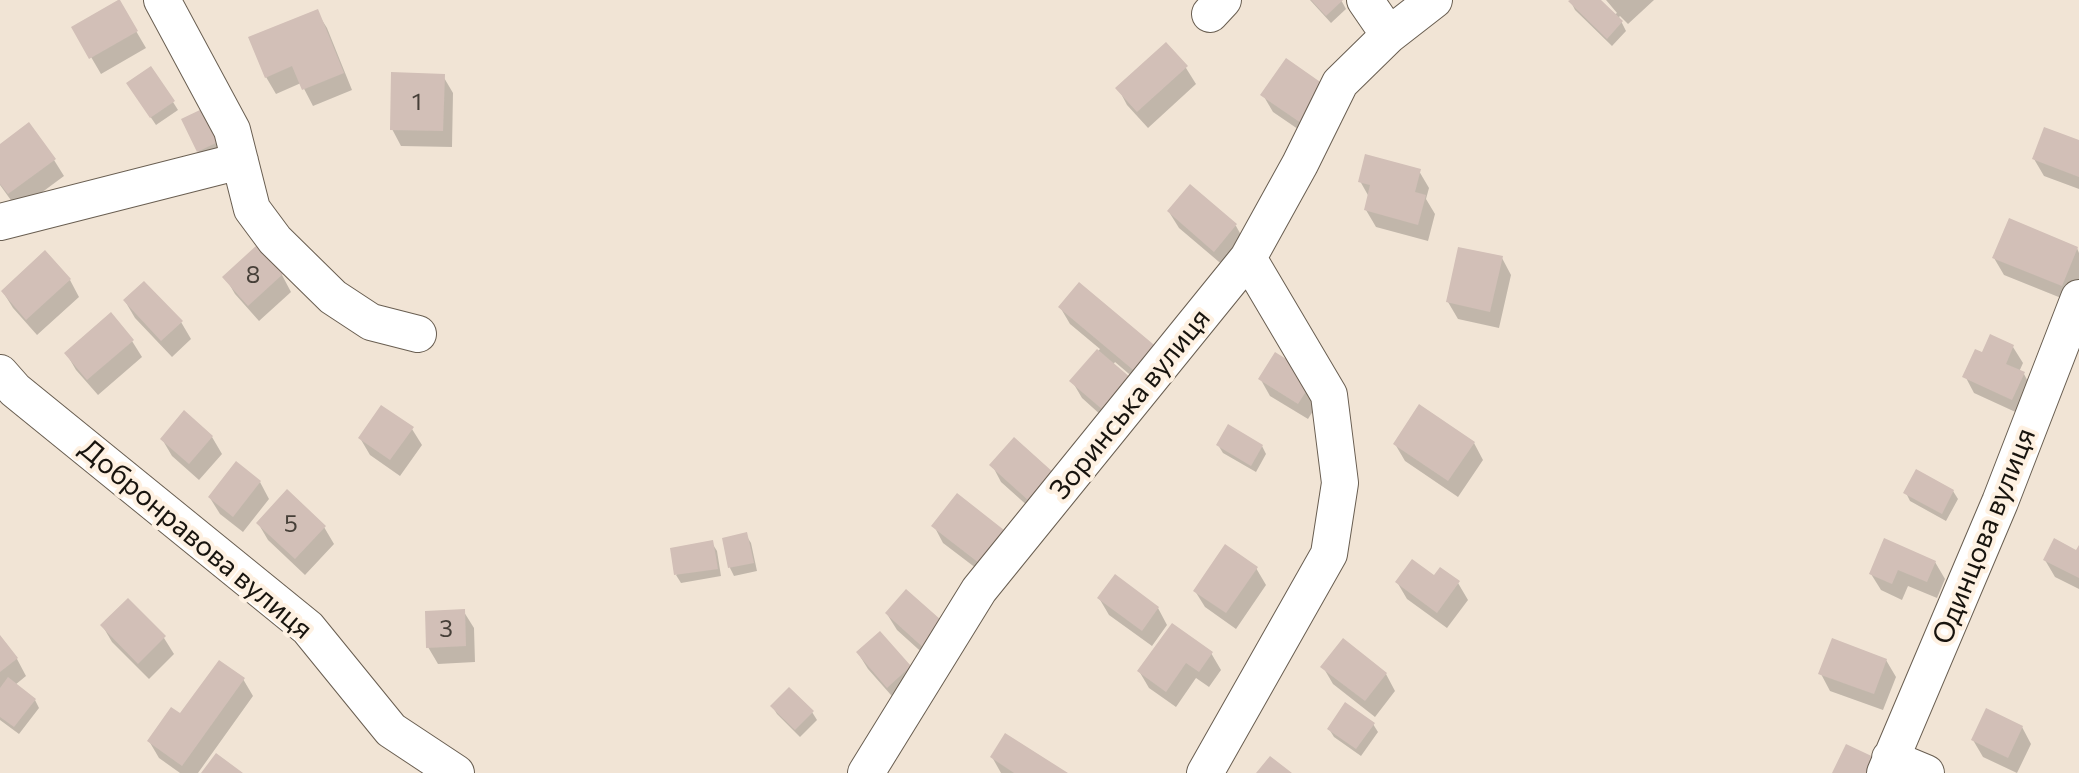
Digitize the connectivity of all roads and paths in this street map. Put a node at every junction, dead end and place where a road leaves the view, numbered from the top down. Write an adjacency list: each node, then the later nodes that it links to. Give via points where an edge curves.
1 (162, 0): 5 (street, via 232,130)
2 (1365, 0): 4 (street)
3 (1434, 0): 4 (street, Зоринська вулиця)
4 (1389, 35): 7 (street, Зоринська вулиця, via 1340,83)
5 (240, 161): 6 (street); 9 (street, via 252,209 275,240 333,297 371,322)
6 (0, 222)
7 (1248, 258): 13 (street, Зоринська вулиця, via 979,590); 14 (street, via 1329,395 1340,483 1329,554)
8 (2079, 298): 11 (street, Одинцова вулиця, via 2000,502)
9 (418, 334)
10 (0, 373): 12 (street, Добронравова вулиця, via 308,628 391,730)
11 (1887, 766): 15 (street)
12 (456, 773)
13 (866, 773)
14 (1205, 773)
15 (1926, 773)

